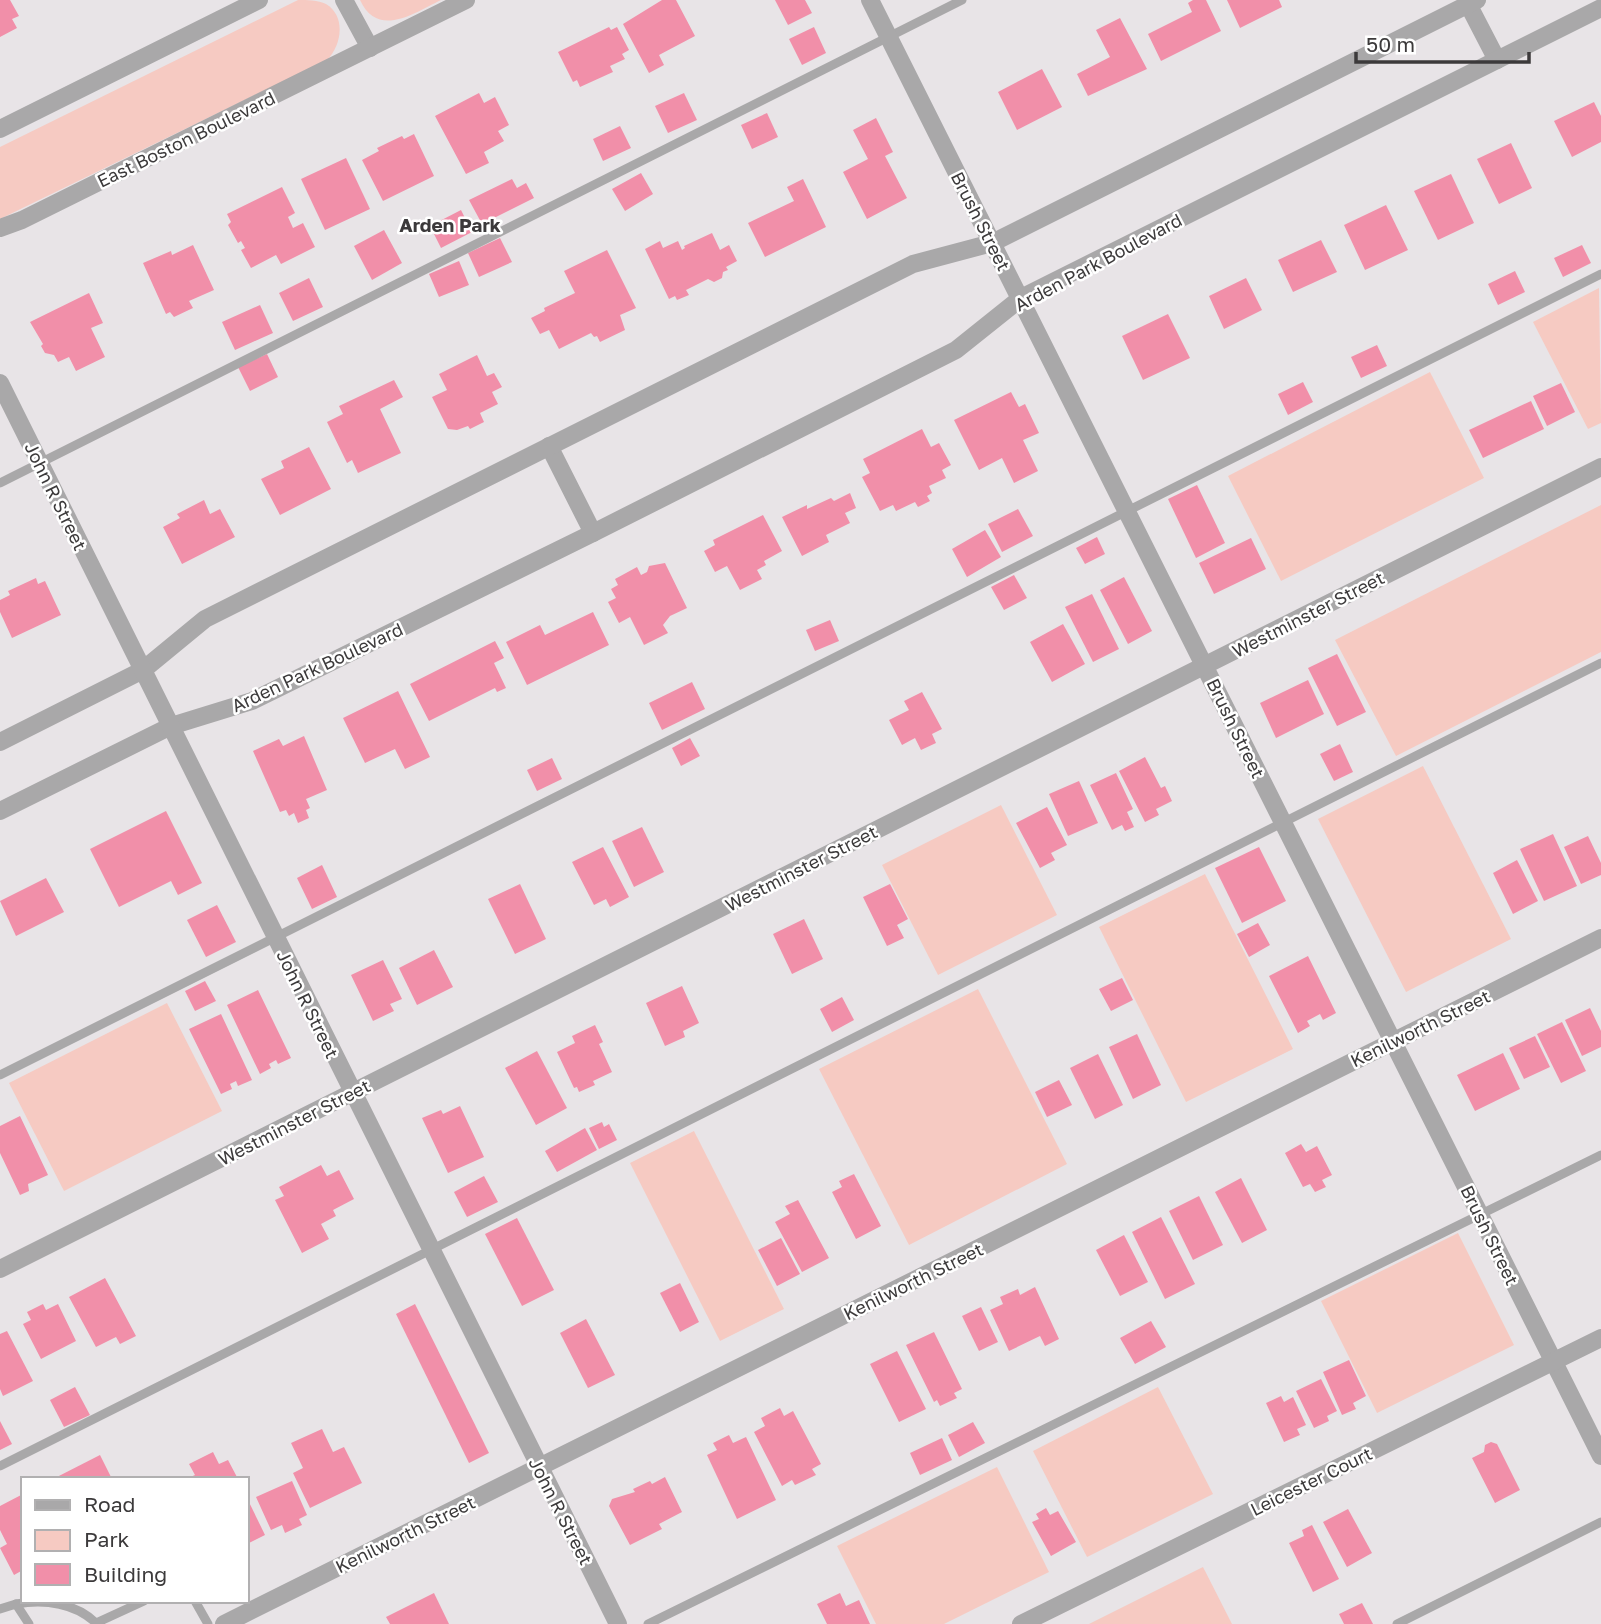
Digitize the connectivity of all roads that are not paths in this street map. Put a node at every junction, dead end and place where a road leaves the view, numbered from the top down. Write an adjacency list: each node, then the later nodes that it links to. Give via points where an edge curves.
1 (259, 0): 11 (street)
2 (344, 0): 9 (street)
3 (466, 0): 9 (street, East Boston Boulevard)
4 (870, 0): 8 (street, Brush Street)
5 (962, 0): 8 (lane)
6 (1472, 2): 10 (street); 13 (street)
7 (1601, 8): 10 (street, Arden Park Boulevard)
8 (889, 37): 13 (street, Brush Street); 18 (lane)
9 (370, 48): 12 (street, East Boston Boulevard)
10 (1497, 60): 15 (street, Arden Park Boulevard)
11 (0, 129)
12 (0, 228)
13 (992, 243): 15 (street, Brush Street); 17 (street, via 913,264)
14 (1601, 274): 21 (lane)
15 (1021, 298): 21 (street, Brush Street); 22 (street, Arden Park Boulevard, via 956,350)
16 (0, 383): 18 (street, John R Street)
17 (549, 446): 22 (street); 25 (street, via 205,619)
18 (40, 463): 20 (lane); 25 (street, John R Street)
19 (1601, 467): 24 (street, Westminster Street)
20 (0, 483)
21 (1128, 511): 24 (street, Brush Street); 30 (lane)
22 (593, 533): 26 (street, Arden Park Boulevard, via 252,701)
23 (1601, 663): 29 (lane)
24 (1205, 666): 29 (street, Brush Street); 34 (street, Westminster Street)
25 (143, 670): 26 (street, John R Street); 27 (street)
26 (171, 726): 28 (street, Arden Park Boulevard); 30 (street, John R Street)
27 (0, 742)
28 (0, 811)
29 (1282, 822): 32 (street, Brush Street); 37 (lane)
30 (275, 938): 33 (lane); 34 (street, John R Street)
31 (1601, 938): 32 (street, Kenilworth Street)
32 (1394, 1041): 36 (street, Brush Street); 43 (street, Kenilworth Street)
33 (0, 1075)
34 (352, 1093): 37 (street, John R Street); 38 (street, Westminster Street)
35 (1601, 1155): 36 (lane)
36 (1480, 1215): 40 (street, Brush Street); 56 (lane)
37 (430, 1251): 42 (lane); 43 (street, John R Street)
38 (0, 1269)
39 (1601, 1338): 40 (street, Leicester Court)
40 (1553, 1362): 41 (street, Brush Street); 57 (street, Leicester Court)
41 (1601, 1456)
42 (0, 1466)
43 (539, 1467): 54 (street, Kenilworth Street); 55 (street, John R Street)
44 (1601, 1522): 58 (lane)
45 (25, 1603): 49 (lane)
46 (54, 1603): 51 (lane, via 80,1610)
47 (140, 1603): 51 (lane)
48 (196, 1603): 53 (lane)
49 (16, 1604): 50 (lane); 52 (lane)
50 (0, 1609)
51 (97, 1623)
52 (29, 1624)
53 (208, 1624)
54 (224, 1624)
55 (618, 1624)
56 (648, 1624)
57 (1021, 1624)
58 (1397, 1624)

